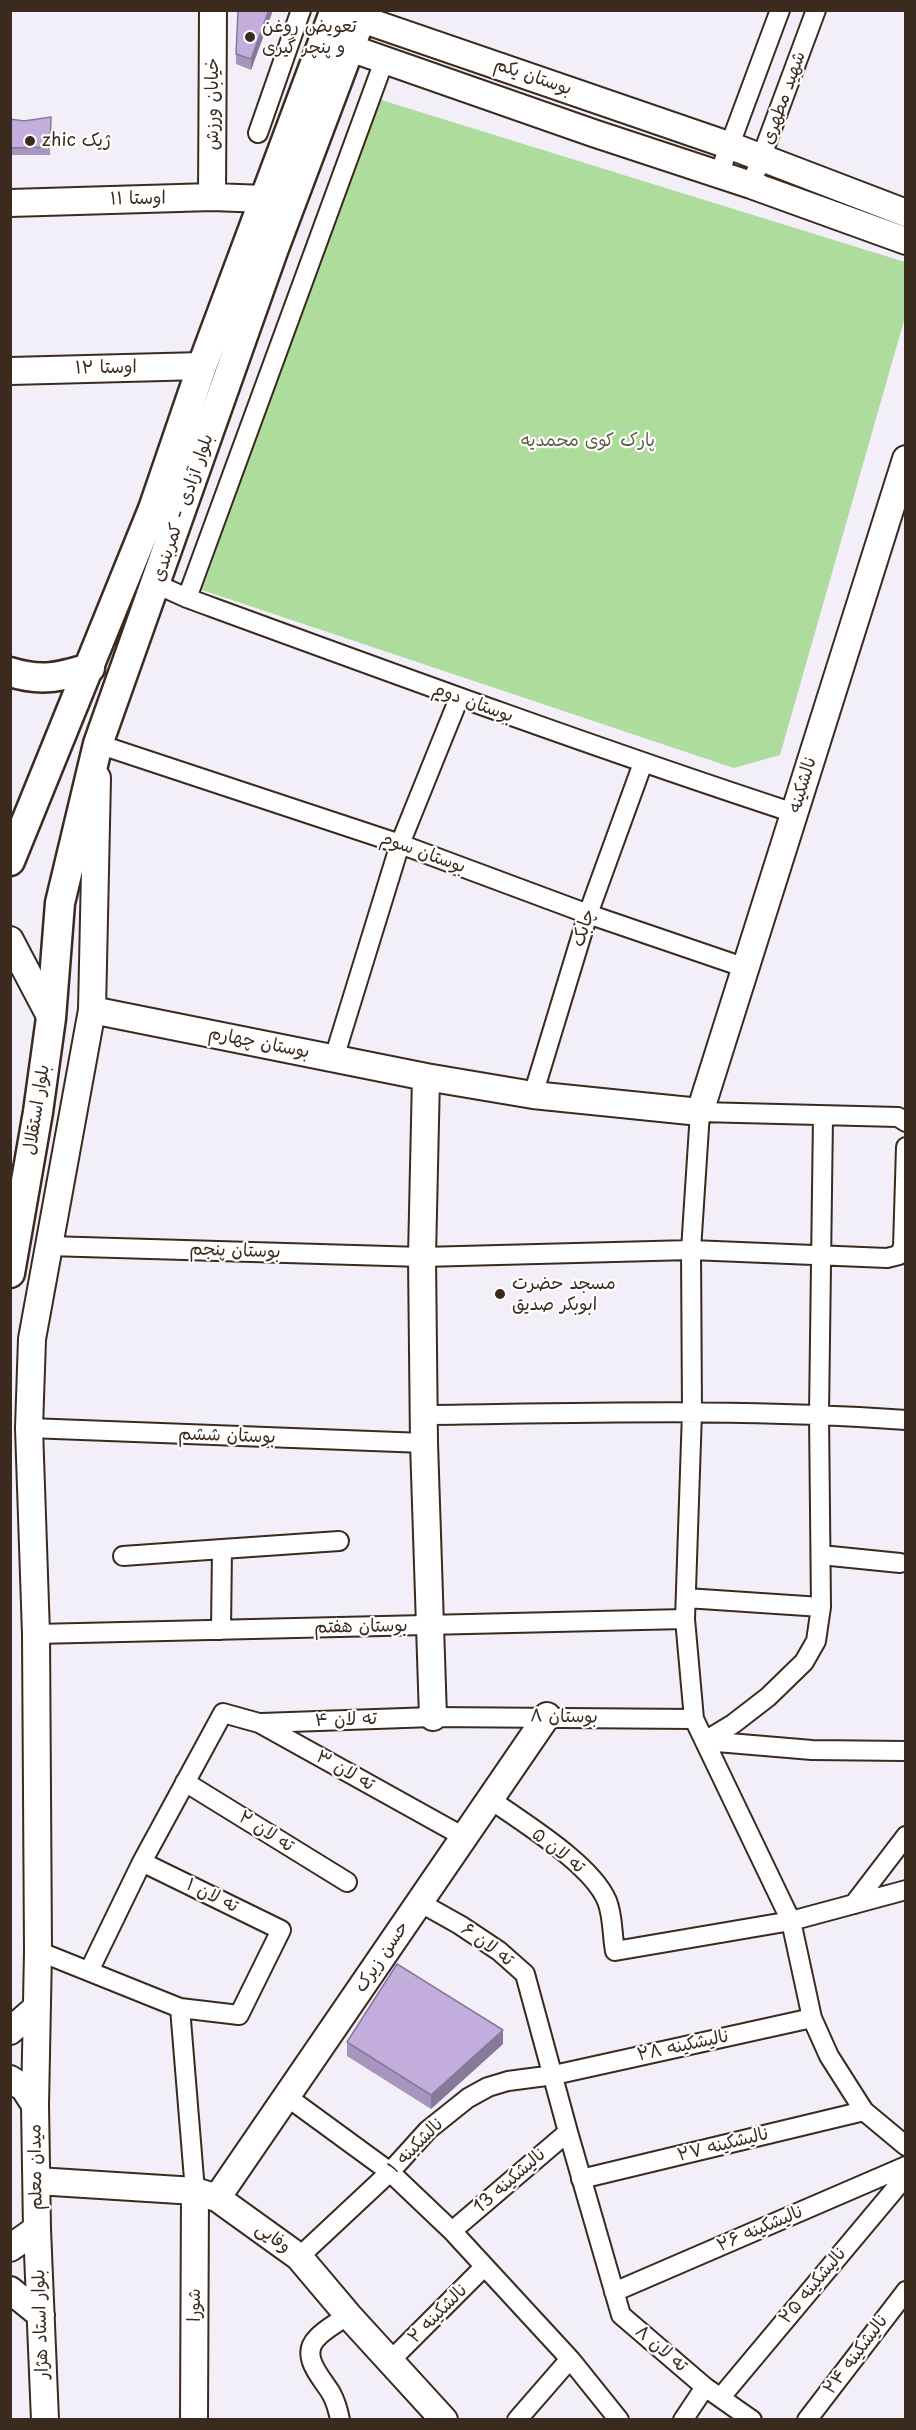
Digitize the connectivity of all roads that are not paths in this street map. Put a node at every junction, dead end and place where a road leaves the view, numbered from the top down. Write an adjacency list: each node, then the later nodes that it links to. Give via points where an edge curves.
1 (213, 10): 13 (street, خیابان ورزش)
2 (301, 10): 8 (street)
3 (780, 10): 9 (street, شهید مطهری)
4 (816, 10): 10 (street, شهید مطهری)
5 (360, 14): 6 (main road, بلوار آزادی - کمربندی); 9 (street, بوستان یکم)
6 (338, 44): 7 (street, بوستان یکم); 14 (main road, بلوار آزادی - کمربندی); 21 (main road, بلوار آزادی - کمربندی, via 273,251)
7 (384, 60): 11 (street, بوستان یکم); 22 (street)
8 (258, 133)
9 (731, 146): 10 (street, بوستان یکم); 11 (street, شهید مطهری)
10 (762, 158): 12 (street, شهید مطهری); 16 (street, بوستان یکم)
11 (719, 174): 12 (street, بوستان یکم)
12 (750, 185): 17 (street, بوستان یکم)
13 (212, 197): 14 (street, اوستا ۱۱); 15 (street, اوستا ۱۱)
14 (265, 199): 18 (main road, بلوار آزادی - کمربندی)
15 (10, 202)
16 (906, 213)
17 (906, 241)
18 (202, 366): 19 (street, اوستا ۱۲); 23 (main road, بلوار آزادی - کمربندی, via 153,509)
19 (10, 370)
20 (906, 459): 28 (street, نالشکینه)
21 (156, 585): 22 (street, بوستان دوم); 26 (main road, بلوار آزادی - کمربندی)
22 (187, 598): 25 (street, بوستان دوم)
23 (90, 668): 24 (main road, via 55,678 29,678); 29 (main road, بلوار آزادی - کمربندی)
24 (10, 672)
25 (459, 698): 27 (street, بوستان دوم); 30 (street)
26 (98, 744): 30 (street, بوستان سوم); 35 (street, میدان معلم); 36 (main road, بلوار آزادی - کمربندی, via 60,903)
27 (643, 763): 28 (street, بوستان دوم); 32 (street, چابک)
28 (794, 813): 34 (street, نالشکینه)
29 (20, 821): 31 (main road, بلوار آزادی - کمربندی)
30 (400, 844): 32 (street, بوستان سوم); 37 (street)
31 (10, 861)
32 (588, 914): 34 (street, بوستان سوم); 39 (street, چابک)
33 (10, 940): 36 (street)
34 (746, 968): 40 (street, نالشکینه)
35 (92, 1010): 37 (street, بوستان چهارم); 44 (street, میدان معلم)
36 (51, 1018): 49 (main road, بلوار استقلال)
37 (334, 1058): 38 (street, بوستان چهارم)
38 (426, 1077): 39 (street, بوستان چهارم); 47 (street)
39 (533, 1095): 40 (street, بوستان چهارم)
40 (700, 1112): 41 (street); 45 (street)
41 (823, 1116): 42 (street); 46 (street)
42 (903, 1119)
43 (906, 1147): 48 (street)
44 (48, 1246): 47 (street, بوستان پنجم); 54 (street, میدان معلم, via 32,1339)
45 (691, 1250): 46 (street, بوستان پنجم); 47 (street, بوستان پنجم); 50 (street)
46 (821, 1255): 48 (street, بوستان پنجم); 51 (street)
47 (422, 1257): 52 (street)
48 (900, 1257)
49 (10, 1273)
50 (692, 1412): 51 (street); 52 (street); 61 (street)
51 (819, 1413): 53 (street); 58 (street)
52 (424, 1415): 55 (street)
53 (906, 1420)
54 (30, 1428): 55 (street, بوستان ششم); 66 (street, میدان معلم)
55 (424, 1443): 64 (street)
56 (339, 1541): 57 (street)
57 (222, 1549): 59 (street); 65 (street)
58 (821, 1555): 60 (street); 62 (street)
59 (123, 1556)
60 (900, 1563)
61 (686, 1598): 62 (street); 63 (street)
62 (821, 1607): 71 (street, via 816,1641 804,1662 733,1725)
63 (685, 1619): 64 (street, بوستان هفتم); 69 (street)
64 (430, 1625): 65 (street, بوستان هفتم); 68 (street)
65 (221, 1630): 66 (street, بوستان هفتم)
66 (36, 1634): 83 (street, میدان معلم)
67 (547, 1716): 68 (street, بوستان ۸); 69 (street, بوستان ۸); 74 (street, حسن زیرک)
68 (433, 1717): 70 (street, ته لان ۴)
69 (694, 1719): 71 (street)
70 (259, 1723): 73 (street, ته لان ۳, via 223,1713); 76 (street, ته لان ۳)
71 (705, 1741): 72 (street, via 812,1750); 82 (street)
72 (906, 1751)
73 (185, 1782): 77 (street); 78 (street, ته لان ۲)
74 (490, 1799): 76 (street, حسن زیرک); 82 (street, ته لان ۵, via 581,1866 599,1884 608,1903 615,1951)
75 (906, 1836): 81 (street)
76 (464, 1837): 80 (street, حسن زیرک)
77 (142, 1862): 84 (street); 86 (street, ته لان ۱, via 281,1930 239,2015)
78 (347, 1882)
79 (906, 1890): 81 (street)
80 (419, 1902): 89 (street, ته لان ۶, via 499,1951 525,1974); 91 (street, حسن زیرک)
81 (854, 1904): 82 (street)
82 (791, 1921): 87 (street)
83 (38, 1951): 84 (street); 85 (street, میدان معلم)
84 (89, 1971): 86 (street)
85 (35, 2007): 88 (street); 90 (street, میدان معلم)
86 (180, 2008): 100 (street)
87 (812, 2018): 89 (street, نالیشکینه ۲۸); 92 (street, via 829,2056)
88 (10, 2031)
89 (554, 2075): 93 (street, ته لان ۶); 96 (street, نالشکینه ۱, via 508,2081 468,2098 428,2130)
90 (23, 2091): 99 (street, میدان معلم)
91 (286, 2096): 96 (street); 100 (street, حسن زیرک)
92 (864, 2111): 94 (street); 98 (street, نالیشکینه ۲۷)
93 (568, 2132): 98 (street, ته لان ۶); 102 (street, نالیشکینه 13)
94 (903, 2138)
95 (906, 2166): 108 (street, نالیشکینه ۲۶)
96 (390, 2172): 102 (street); 104 (street, نالشکینه ۱)
97 (906, 2176): 113 (street, نالیشکینه ۲۵)
98 (581, 2179): 108 (street, ته لان ۸)
99 (37, 2181): 100 (street); 101 (street, میدان معلم)
100 (206, 2194): 104 (street, وفایی); 115 (street, شورا)
101 (37, 2229): 103 (street); 109 (street, بلوار استاد هژار)
102 (453, 2231): 105 (street)
103 (10, 2248)
104 (299, 2257): 110 (street, وفایی)
105 (484, 2267): 111 (street, نالشکینه ۲); 112 (street)
106 (10, 2290): 109 (street)
107 (906, 2291): 122 (street, نالیشکینه ۲۴)
108 (614, 2292): 113 (street, ته لان ۸, via 621,2315)
109 (41, 2315): 114 (street, بلوار استاد هژار)
110 (348, 2315): 111 (street, وفایی); 116 (street, via 315,2338 311,2353 317,2375 338,2406)
111 (391, 2360): 117 (street, وفایی)
112 (570, 2360): 118 (street); 119 (street)
113 (713, 2392): 120 (street, نالیشکینه ۲۵); 121 (street, ته لان ۸)
114 (45, 2420)
115 (194, 2420)
116 (340, 2420)
117 (444, 2420)
118 (517, 2420)
119 (619, 2420)
120 (683, 2420)
121 (752, 2420)
122 (807, 2420)

